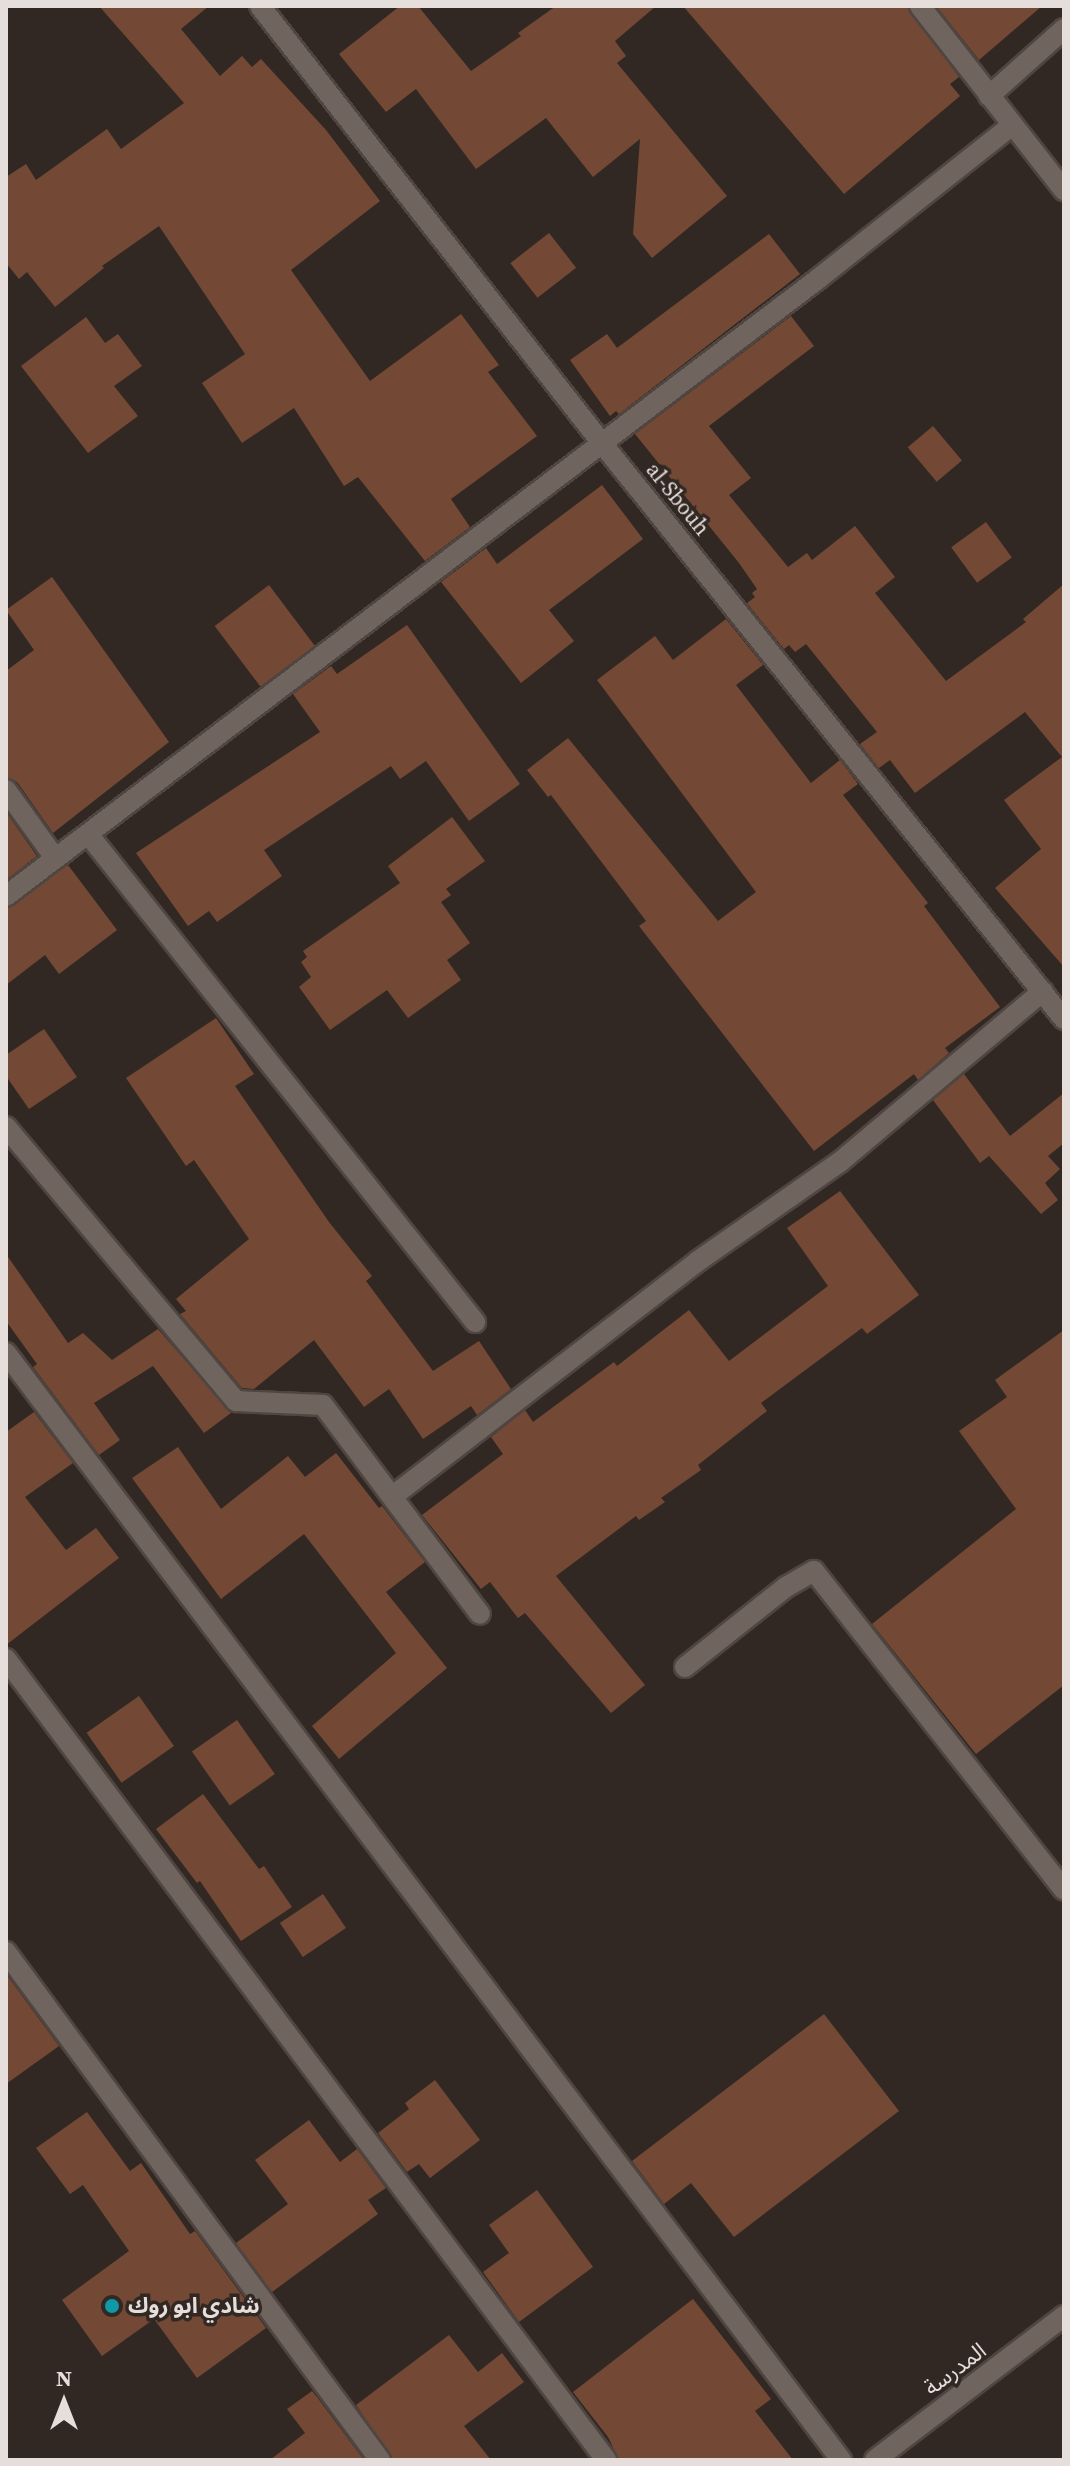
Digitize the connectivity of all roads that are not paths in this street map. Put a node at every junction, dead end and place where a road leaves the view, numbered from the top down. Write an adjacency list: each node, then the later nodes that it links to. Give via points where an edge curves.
1 (260, 6): 7 (street, al-Sbouh)
2 (920, 6): 4 (street)
3 (1064, 29): 4 (street)
4 (989, 96): 5 (street)
5 (1012, 125): 6 (street); 7 (street)
6 (1064, 190)
7 (601, 442): 9 (street); 12 (street, al-Sbouh)
8 (6, 790): 10 (street)
9 (88, 834): 10 (street); 15 (street)
10 (55, 858): 11 (street)
11 (6, 896)
12 (1043, 991): 13 (street, al-Sbouh); 17 (street, via 840,1162 698,1261)
13 (1064, 1019)
14 (6, 1127): 17 (street, via 236,1401 323,1405)
15 (475, 1322)
16 (6, 1353): 26 (street)
17 (393, 1496): 18 (street)
18 (480, 1614)
19 (6, 1659): 25 (street)
20 (685, 1667): 21 (street, via 814,1571)
21 (1064, 1890)
22 (6, 1952): 24 (street)
23 (1064, 2316): 27 (street, المدرسة)
24 (380, 2460)
25 (606, 2460)
26 (841, 2460)
27 (875, 2460)

